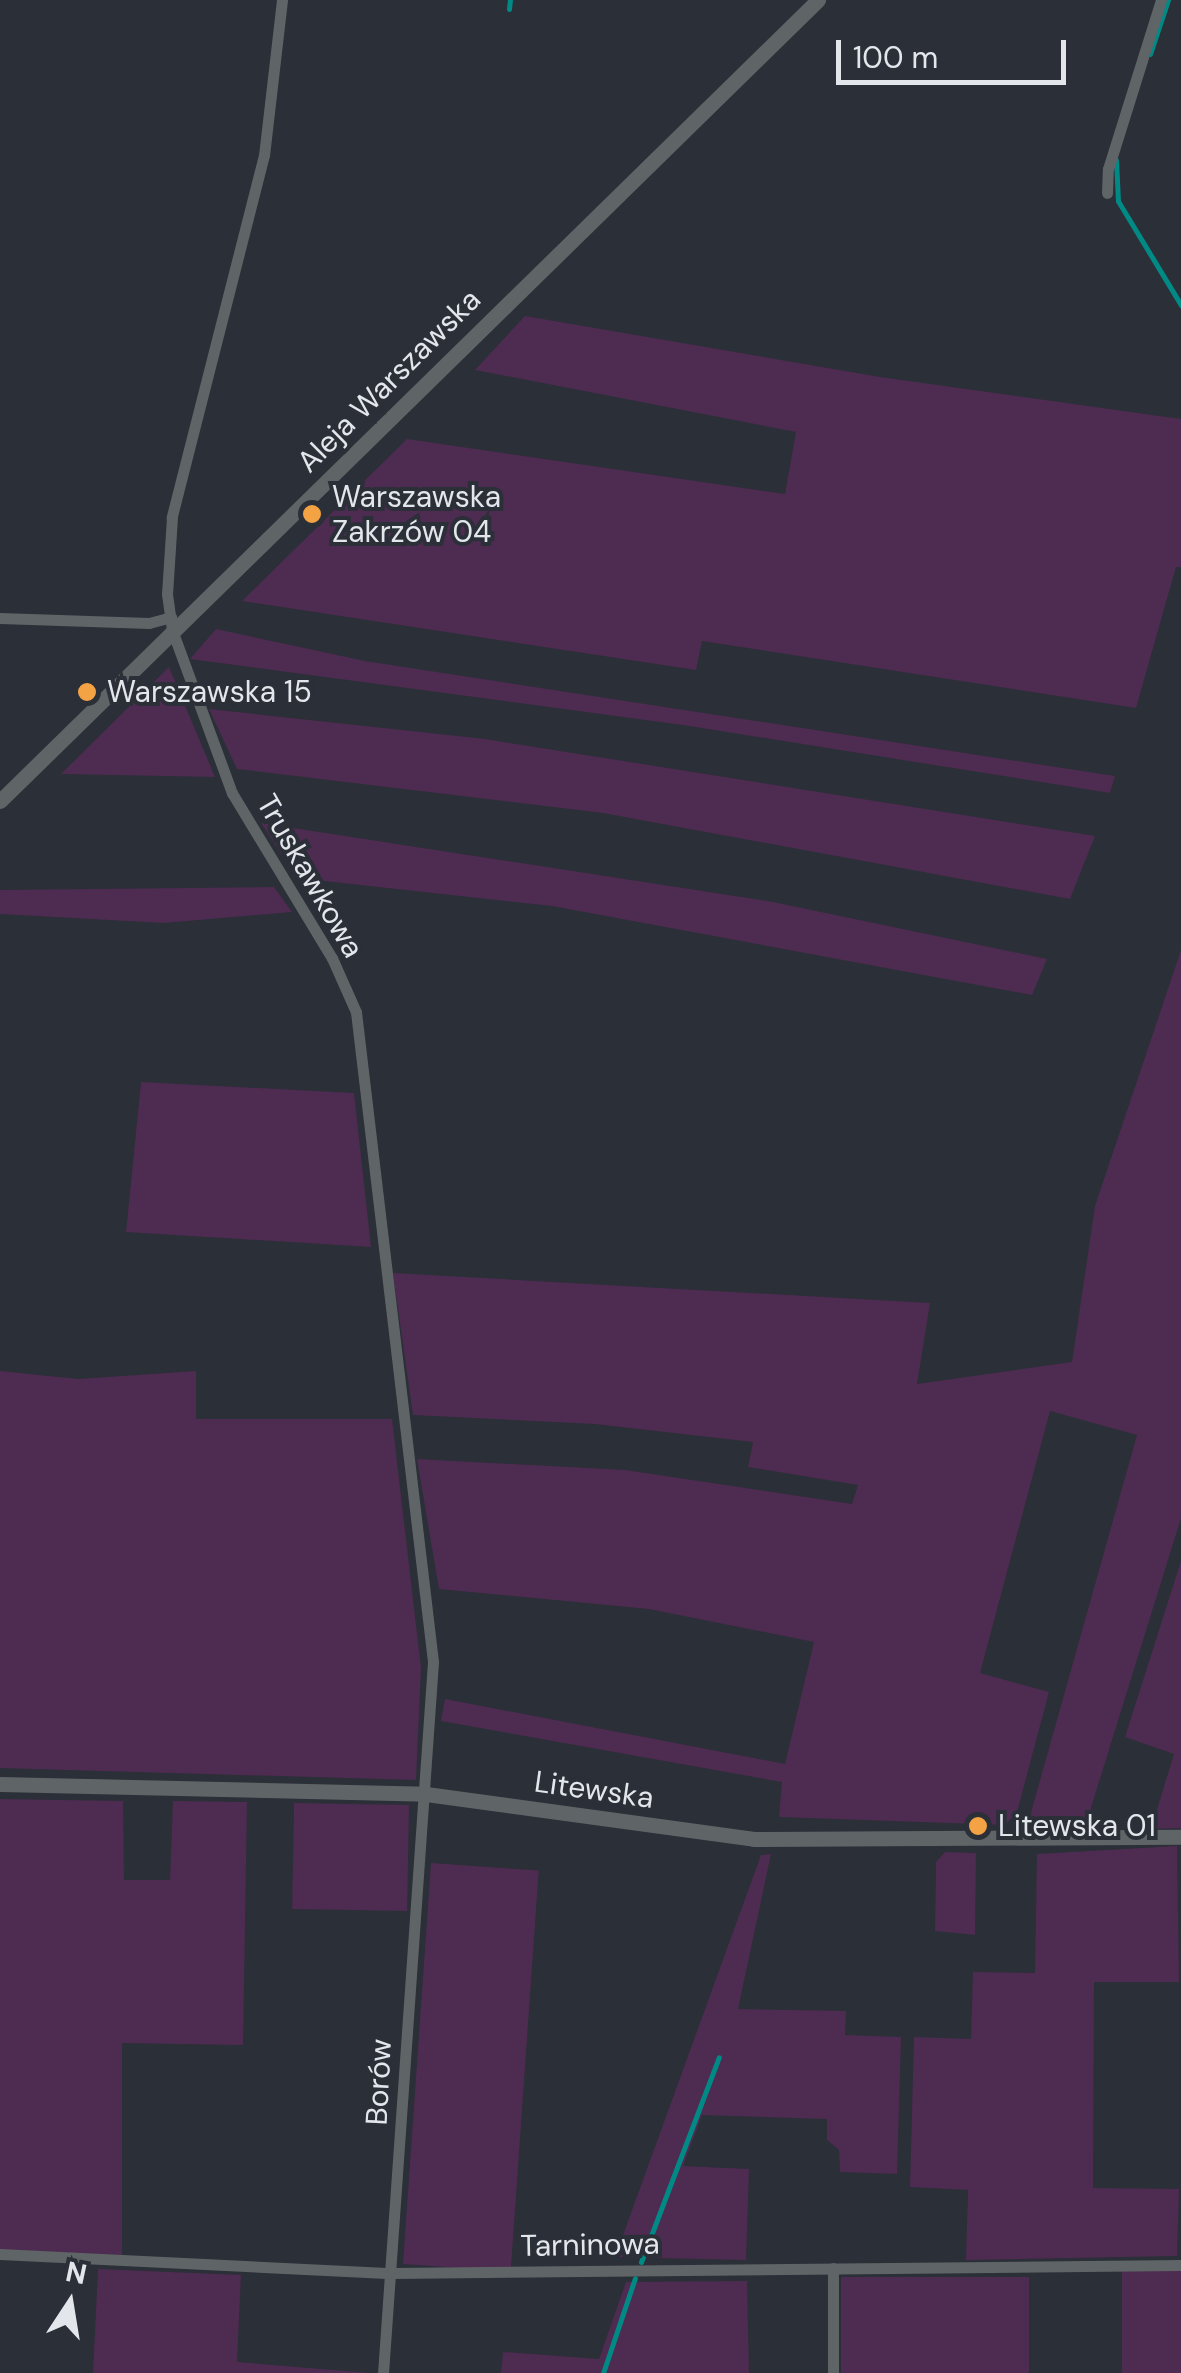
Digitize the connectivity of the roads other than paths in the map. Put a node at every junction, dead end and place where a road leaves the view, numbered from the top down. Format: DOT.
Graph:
graph roads {
  1 [pos="282,0"];
  2 [pos="818,0"];
  3 [pos="1161,0"];
  4 [pos="1107,193"];
  5 [pos="0,618"];
  6 [pos="172,624"];
  7 [pos="0,801"];
  8 [pos="0,1784"];
  9 [pos="426,1794"];
  10 [pos="1181,1837"];
  11 [pos="0,2254"];
  12 [pos="1181,2266"];
  13 [pos="833,2268"];
  14 [pos="392,2272"];
  15 [pos="383,2373"];
  16 [pos="833,2373"];
  1 -- 6 [label="street, Truskawkowa"];
  2 -- 6 [label="street, Aleja Warszawska"];
  3 -- 4 [label="street"];
  5 -- 6 [label="street"];
  6 -- 7 [label="street, Aleja Warszawska"];
  6 -- 9 [label="street, Truskawkowa"];
  8 -- 9 [label="street, Litewska"];
  9 -- 10 [label="street, Litewska"];
  9 -- 14 [label="street, Borów"];
  11 -- 14 [label="street, Tarninowa"];
  12 -- 13 [label="street, Tarninowa"];
  13 -- 14 [label="street, Tarninowa"];
  13 -- 16 [label="street"];
  14 -- 15 [label="street, Borów"];
}
